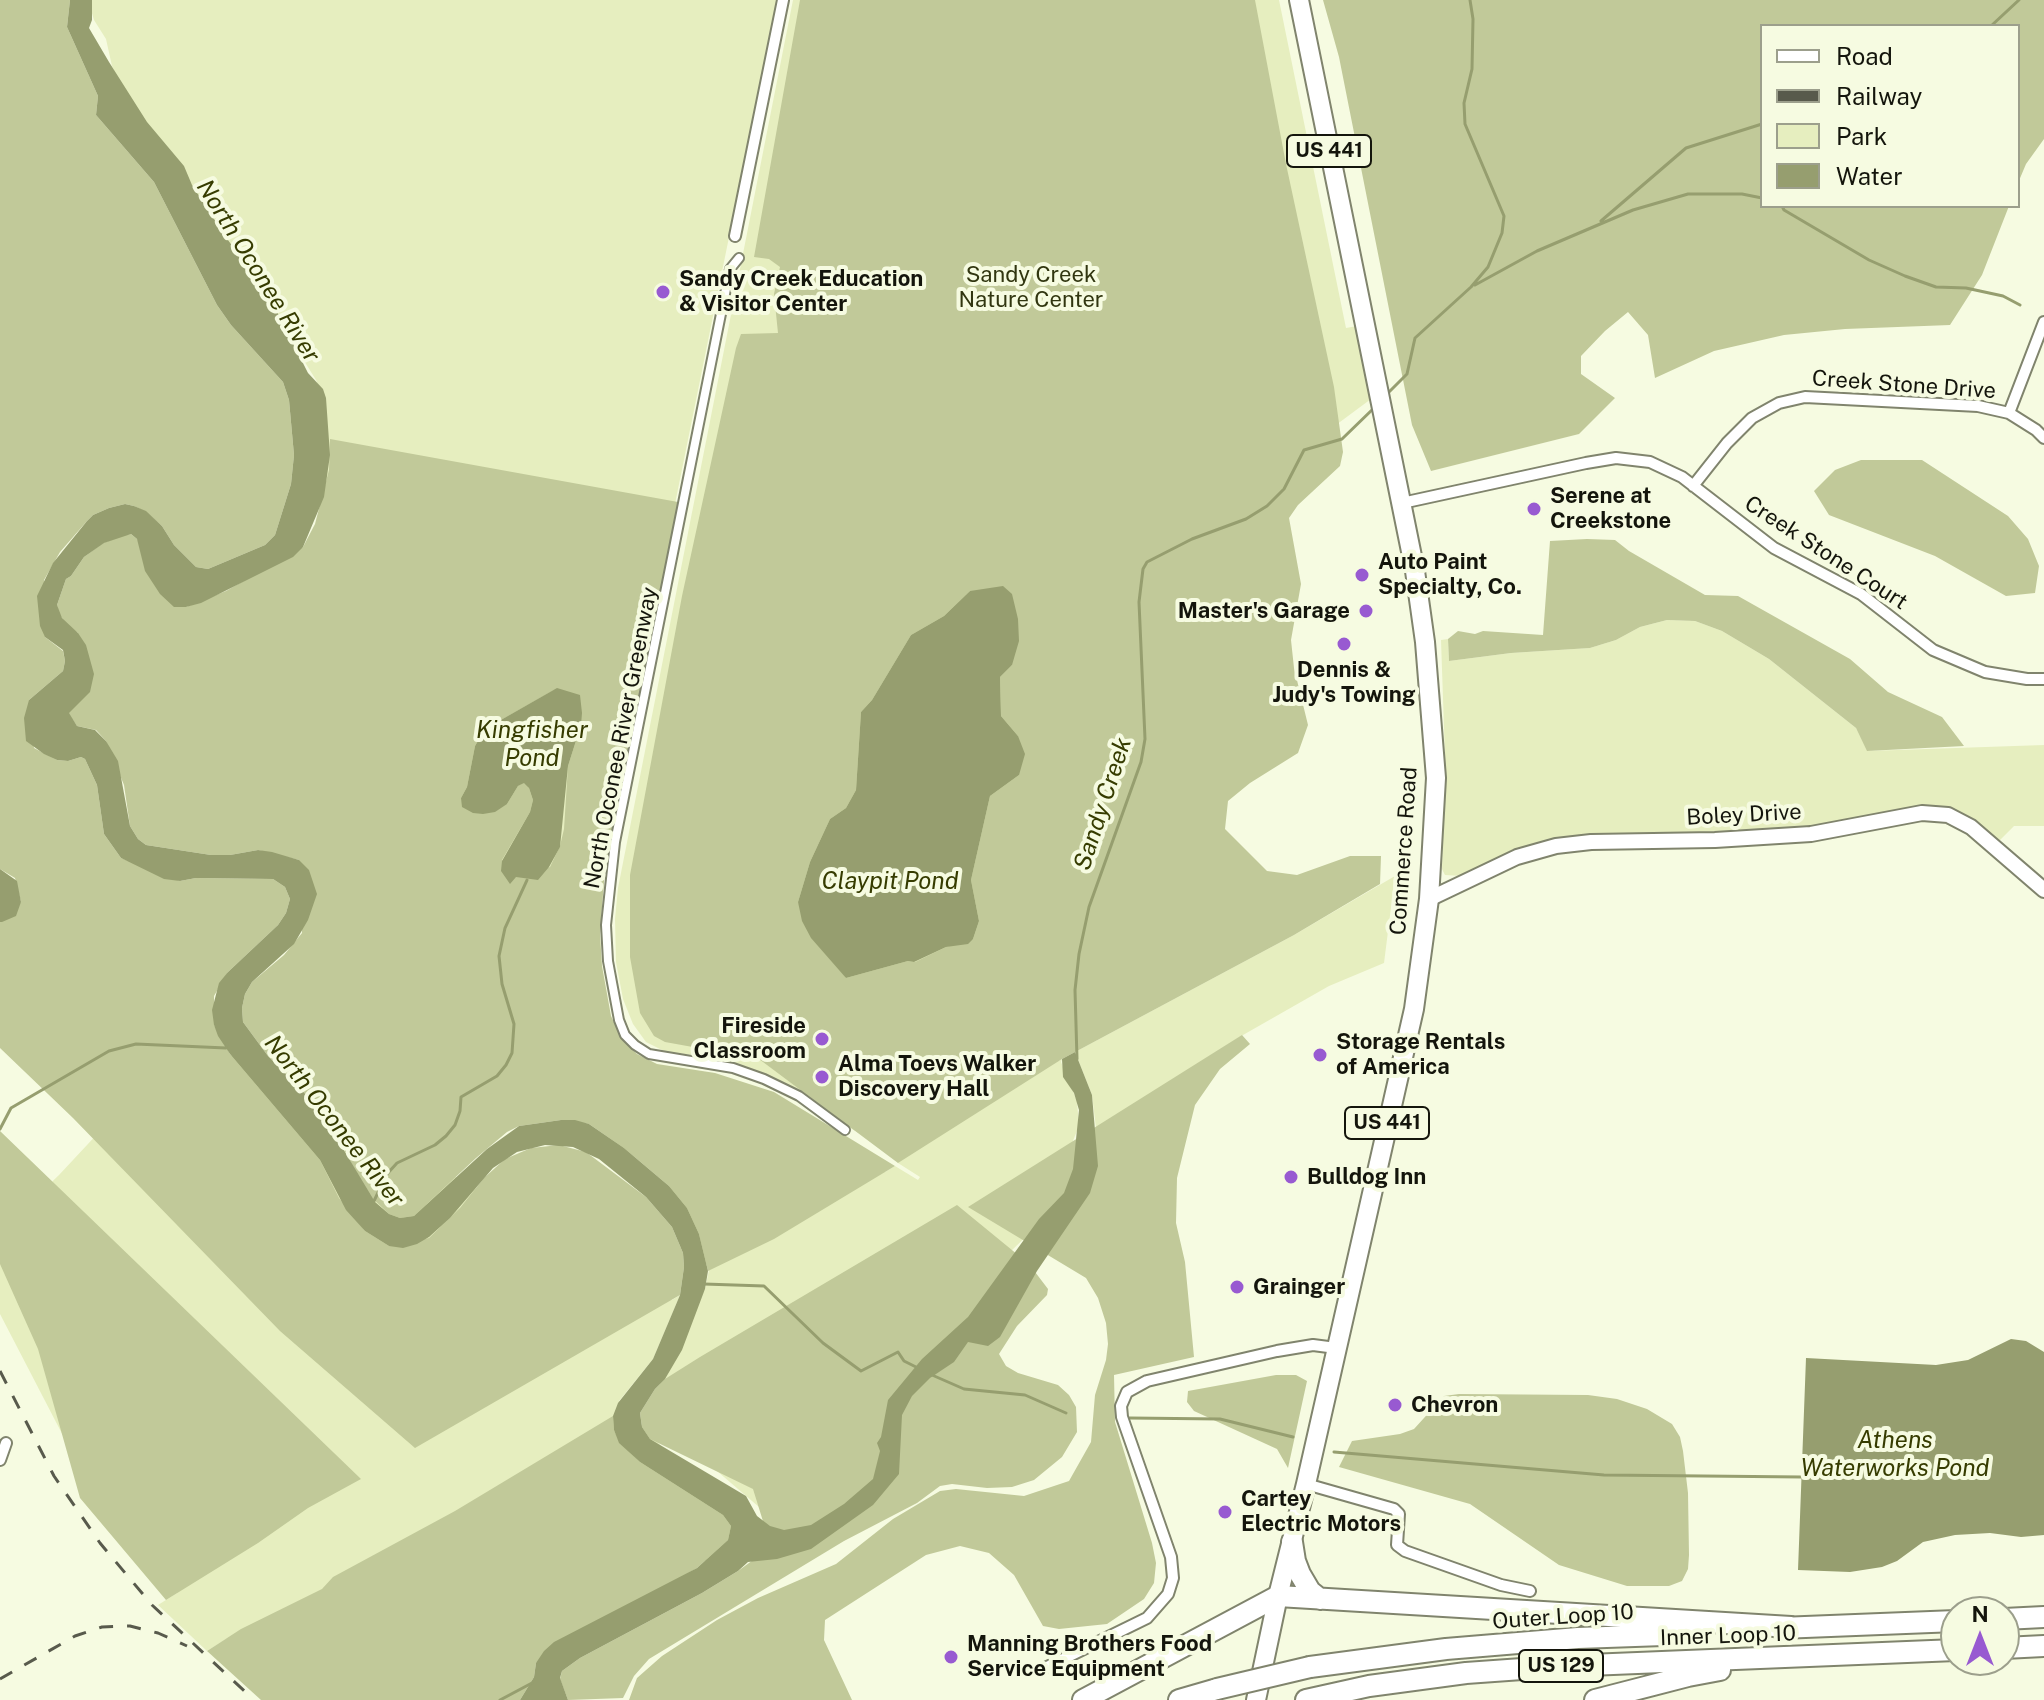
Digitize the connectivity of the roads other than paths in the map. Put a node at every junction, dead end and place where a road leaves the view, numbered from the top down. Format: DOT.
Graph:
graph roads {
  1 [pos="783,0"];
  2 [pos="1299,0"];
  3 [pos="735,236"];
  4 [pos="739,258"];
  5 [pos="2044,322"];
  6 [pos="2009,413"];
  7 [pos="2044,438"];
  8 [pos="1693,486"];
  9 [pos="1402,503"];
  10 [pos="2044,679"];
  11 [pos="2044,890"];
  12 [pos="1429,899"];
  13 [pos="845,1130"];
  14 [pos="1336,1348"];
  15 [pos="6,1443"];
  16 [pos="0,1460"];
  17 [pos="1306,1484"];
  18 [pos="1292,1542"];
  19 [pos="1530,1591"];
  20 [pos="1278,1596"];
  21 [pos="1320,1599"];
  22 [pos="2044,1617"];
  23 [pos="2020,1618"];
  24 [pos="1940,1622"];
  25 [pos="1791,1627"];
  26 [pos="2044,1646"];
  27 [pos="2020,1647"];
  28 [pos="1940,1651"];
  29 [pos="1818,1657"];
  30 [pos="1043,1669"];
  31 [pos="1083,1700"];
  32 [pos="1179,1700"];
  33 [pos="1256,1700"];
  34 [pos="1306,1700"];
  35 [pos="1595,1700"];
  1 -- 3 [label="street"];
  2 -- 9 [label="highway, Commerce Road / US 441"];
  4 -- 13 [label="street, North Oconee River Greenway"];
  5 -- 6 [label="street"];
  6 -- 7 [label="street, Creek Stone Drive"];
  6 -- 8 [label="street, Creek Stone Drive"];
  8 -- 9 [label="street, Creek Stone Court"];
  8 -- 10 [label="street, Creek Stone Court"];
  9 -- 12 [label="highway, Commerce Road / US 441"];
  11 -- 12 [label="street, Boley Drive"];
  12 -- 14 [label="highway, Commerce Road / US 441"];
  14 -- 17 [label="highway, Commerce Road / US 441"];
  14 -- 30 [label="street"];
  15 -- 16 [label="street"];
  17 -- 18 [label="highway, Commerce Road / US 441"];
  17 -- 19 [label="street"];
  18 -- 20 [label="highway, Commerce Road / US 441"];
  18 -- 21 [label="highway"];
  20 -- 21 [label="highway"];
  20 -- 31 [label="highway"];
  20 -- 33 [label="highway, Commerce Road / US 441"];
  21 -- 25 [label="highway"];
  22 -- 23 [label="highway"];
  24 -- 25 [label="highway, Outer Loop 10 / US 129"];
  25 -- 32 [label="highway, Outer Loop 10 / US 129, bridge"];
  26 -- 27 [label="highway"];
  28 -- 29 [label="highway, US 129"];
  29 -- 34 [label="highway, Inner Loop 10 / US 129"];
  29 -- 35 [label="highway"];
}
